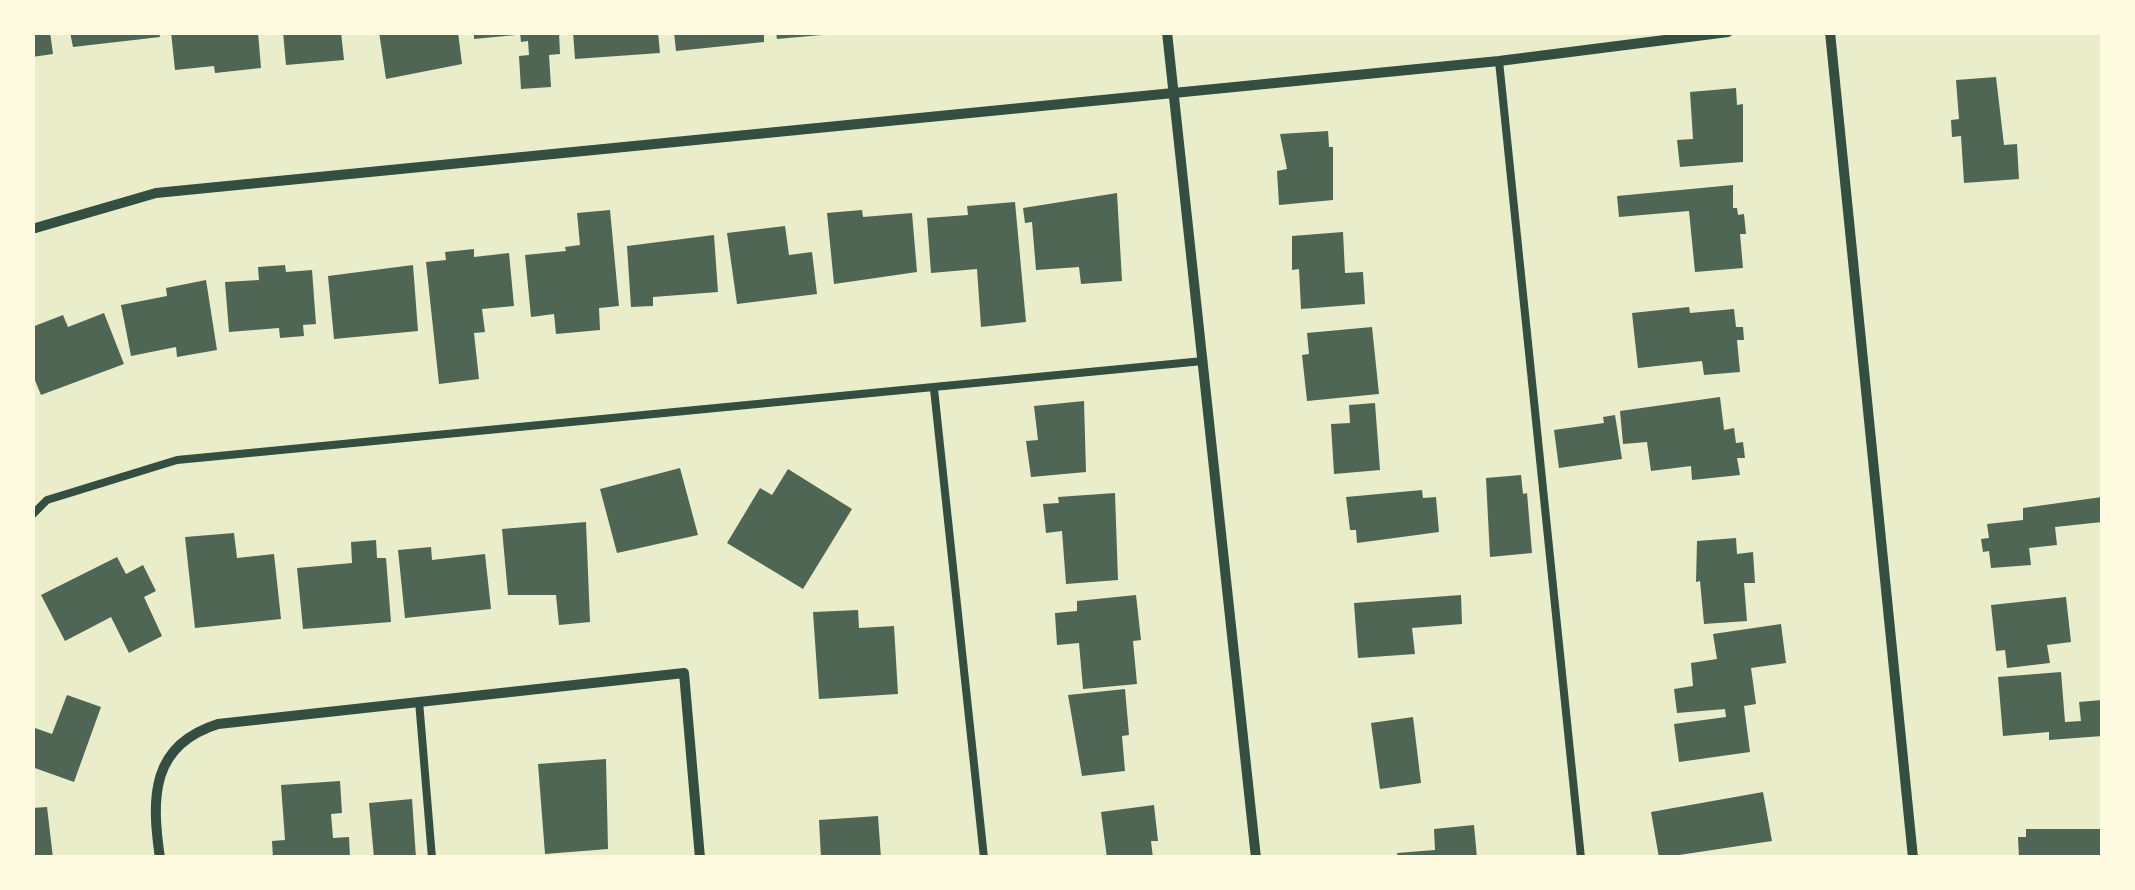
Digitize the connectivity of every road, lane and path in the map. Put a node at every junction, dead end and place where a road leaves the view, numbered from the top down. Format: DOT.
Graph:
graph roads {
  1 [pos="1168,32"];
  2 [pos="1728,32"];
  3 [pos="1830,32"];
  4 [pos="1498,60"];
  5 [pos="1174,90"];
  6 [pos="32,229"];
  7 [pos="1203,360"];
  8 [pos="934,389"];
  9 [pos="32,515"];
  10 [pos="419,701"];
  11 [pos="160,858"];
  12 [pos="432,858"];
  13 [pos="700,858"];
  14 [pos="984,858"];
  15 [pos="1256,858"];
  16 [pos="1581,858"];
  17 [pos="1913,858"];
  1 -- 5 [label="street"];
  2 -- 4 [label="street"];
  3 -- 17 [label="street"];
  4 -- 5 [label="street"];
  4 -- 16 [label="lane"];
  5 -- 6 [label="street"];
  5 -- 7 [label="street"];
  7 -- 8 [label="lane"];
  7 -- 15 [label="street"];
  8 -- 9 [label="lane"];
  8 -- 14 [label="lane"];
  10 -- 11 [label="street"];
  10 -- 12 [label="lane"];
  10 -- 13 [label="street"];
}
